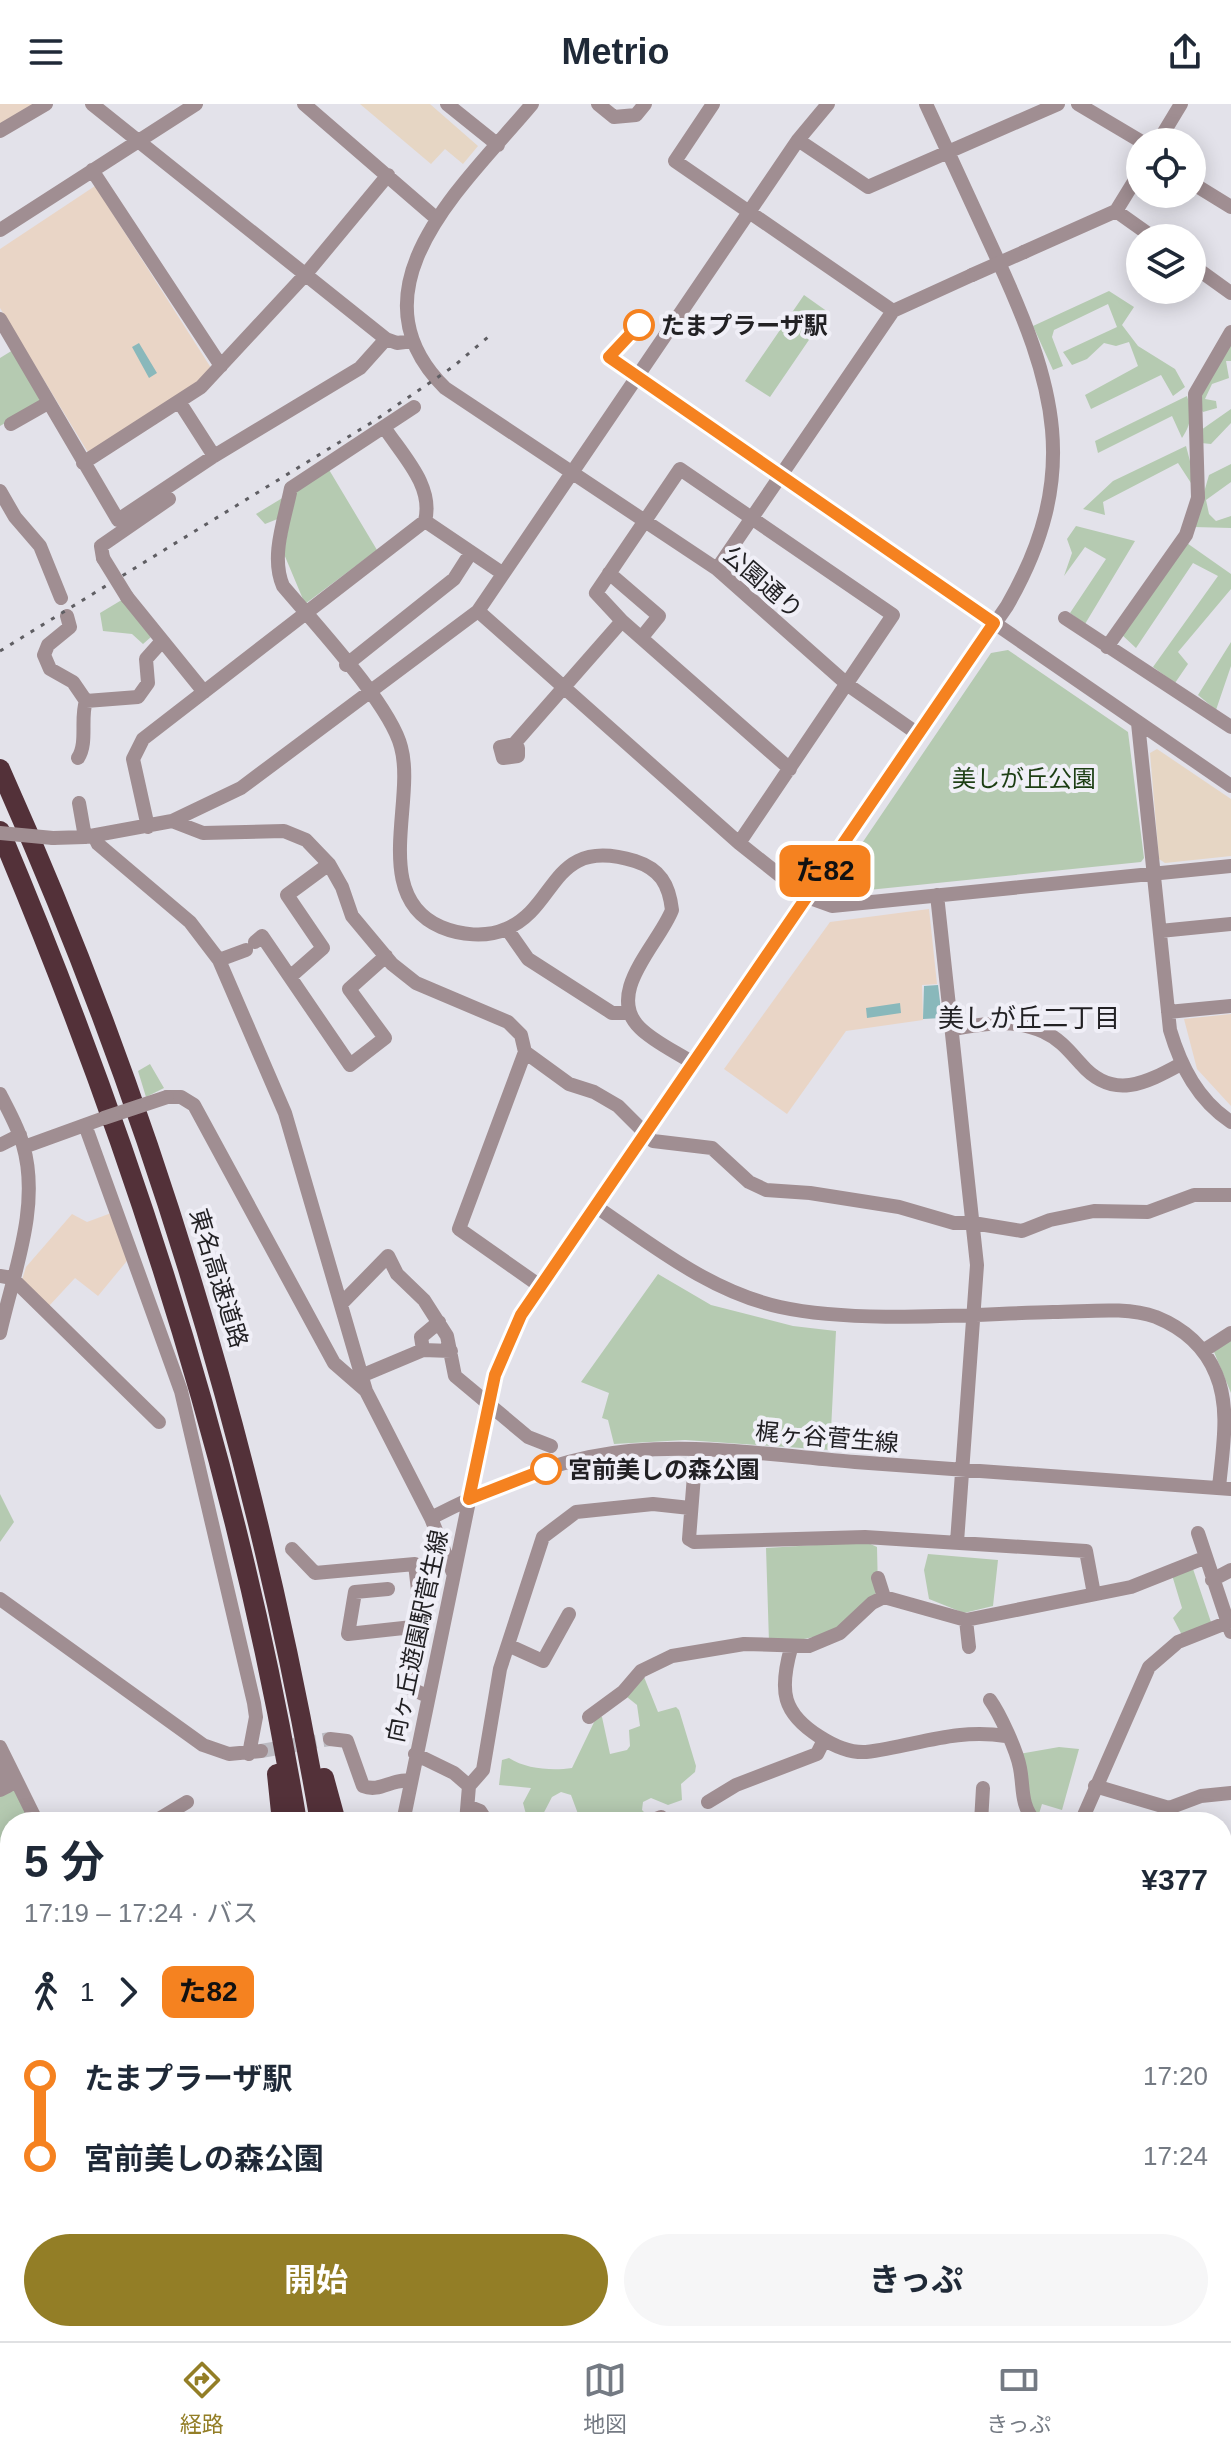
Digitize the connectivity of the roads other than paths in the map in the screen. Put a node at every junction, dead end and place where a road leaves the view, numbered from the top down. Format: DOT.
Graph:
graph roads {
  1 [pos="46,104"];
  2 [pos="92,104"];
  3 [pos="196,104"];
  4 [pos="304,104"];
  5 [pos="447,104"];
  6 [pos="532,104"];
  7 [pos="598,104"];
  8 [pos="645,104"];
  9 [pos="713,104"];
  10 [pos="828,104"];
  11 [pos="926,104"];
  12 [pos="1058,104"];
  13 [pos="1078,104"];
  14 [pos="1181,104"];
  15 [pos="1166,128"];
  16 [pos="0,131"];
  17 [pos="1126,132"];
  18 [pos="138,140"];
  19 [pos="798,140"];
  20 [pos="498,145"];
  21 [pos="948,152"];
  22 [pos="92,170"];
  23 [pos="388,175"];
  24 [pos="1206,192"];
  25 [pos="1126,195"];
  26 [pos="1231,207"];
  27 [pos="1116,211"];
  28 [pos="750,212"];
  29 [pos="437,219"];
  30 [pos="1134,224"];
  31 [pos="0,230"];
  32 [pos="305,275"];
  33 [pos="1206,275"];
  34 [pos="1231,293"];
  35 [pos="893,311"];
  36 [pos="1,324"];
  37 [pos="1231,332"];
  38 [pos="386,339"];
  39 [pos="413,341"];
  40 [pos="221,366"];
  41 [pos="637,377"];
  42 [pos="48,403"];
  43 [pos="180,403"];
  44 [pos="414,407"];
  45 [pos="11,424"];
  46 [pos="384,427"];
  47 [pos="214,456"];
  48 [pos="83,463"];
  49 [pos="573,470"];
  50 [pos="781,476"];
  51 [pos="177,483"];
  52 [pos="0,491"];
  53 [pos="751,518"];
  54 [pos="425,521"];
  55 [pos="645,521"];
  56 [pos="470,554"];
  57 [pos="717,569"];
  58 [pos="502,573"];
  59 [pos="609,573"];
  60 [pos="61,598"];
  61 [pos="478,611"];
  62 [pos="306,614"];
  63 [pos="67,616"];
  64 [pos="1065,618"];
  65 [pos="622,621"];
  66 [pos="994,623"];
  67 [pos="642,637"];
  68 [pos="162,641"];
  69 [pos="1107,647"];
  70 [pos="346,665"];
  71 [pos="848,685"];
  72 [pos="564,688"];
  73 [pos="204,692"];
  74 [pos="370,693"];
  75 [pos="86,701"];
  76 [pos="1138,723"];
  77 [pos="1231,727"];
  78 [pos="918,734"];
  79 [pos="514,744"];
  80 [pos="78,758"];
  81 [pos="0,769"];
  82 [pos="790,769"];
  83 [pos="1231,786"];
  84 [pos="79,803"];
  85 [pos="172,821"];
  86 [pos="148,827"];
  87 [pos="0,832"];
  88 [pos="89,837"];
  89 [pos="739,843"];
  90 [pos="329,864"];
  91 [pos="1231,866"];
  92 [pos="1154,875"];
  93 [pos="937,895"];
  94 [pos="807,897"];
  95 [pos="1231,924"];
  96 [pos="507,929"];
  97 [pos="1160,931"];
  98 [pos="386,956"];
  99 [pos="219,960"];
  100 [pos="290,977"];
  101 [pos="1231,1006"];
  102 [pos="1168,1012"];
  103 [pos="628,1013"];
  104 [pos="953,1029"];
  105 [pos="525,1052"];
  106 [pos="693,1063"];
  107 [pos="1181,1064"];
  108 [pos="0,1094"];
  109 [pos="1231,1122"];
  110 [pos="87,1124"];
  111 [pos="644,1133"];
  112 [pos="22,1141"];
  113 [pos="0,1145"];
  114 [pos="1231,1195"];
  115 [pos="595,1206"];
  116 [pos="973,1223"];
  117 [pos="6,1277"];
  118 [pos="540,1286"];
  119 [pos="342,1303"];
  120 [pos="973,1313"];
  121 [pos="439,1322"];
  122 [pos="0,1333"];
  123 [pos="1231,1333"];
  124 [pos="423,1350"];
  125 [pos="451,1351"];
  126 [pos="1203,1351"];
  127 [pos="361,1376"];
  128 [pos="366,1391"];
  129 [pos="488,1405"];
  130 [pos="1227,1421"];
  131 [pos="159,1422"];
  132 [pos="551,1446"];
  133 [pos="696,1450"];
  134 [pos="960,1470"];
  135 [pos="1225,1489"];
  136 [pos="469,1499"];
  137 [pos="690,1508"];
  138 [pos="431,1518"];
  139 [pos="1198,1533"];
  140 [pos="957,1542"];
  141 [pos="292,1549"];
  142 [pos="1204,1558"];
  143 [pos="363,1569"];
  144 [pos="1231,1570"];
  145 [pos="453,1573"];
  146 [pos="878,1578"];
  147 [pos="1212,1580"];
  148 [pos="388,1589"];
  149 [pos="355,1592"];
  150 [pos="1094,1594"];
  151 [pos="884,1597"];
  152 [pos="0,1599"];
  153 [pos="569,1614"];
  154 [pos="966,1620"];
  155 [pos="1230,1625"];
  156 [pos="422,1626"];
  157 [pos="510,1646"];
  158 [pos="969,1647"];
  159 [pos="791,1648"];
  160 [pos="292,1663"];
  161 [pos="272,1681"];
  162 [pos="427,1696"];
  163 [pos="990,1700"];
  164 [pos="589,1717"];
  165 [pos="1006,1736"];
  166 [pos="330,1739"];
  167 [pos="824,1740"];
  168 [pos="0,1747"];
  169 [pos="415,1754"];
  170 [pos="0,1769"];
  171 [pos="410,1781"];
  172 [pos="469,1786"];
  173 [pos="1095,1786"];
  174 [pos="983,1788"];
  175 [pos="0,1790"];
  176 [pos="1231,1793"];
  177 [pos="707,1801"];
  178 [pos="187,1802"];
  179 [pos="32,1812"];
  180 [pos="170,1812"];
  181 [pos="281,1812"];
  182 [pos="295,1812"];
  183 [pos="318,1812"];
  184 [pos="333,1812"];
  185 [pos="405,1812"];
  186 [pos="468,1812"];
  187 [pos="983,1812"];
  188 [pos="1030,1812"];
  189 [pos="1085,1812"];
  1 -- 16 [label="street"];
  2 -- 18 [label="street"];
  3 -- 18 [label="street"];
  4 -- 23 [label="street"];
  5 -- 20 [label="street"];
  6 -- 20 [label="street"];
  7 -- 8 [label="street"];
  9 -- 28 [label="street"];
  10 -- 19 [label="street"];
  11 -- 21 [label="street, 向ヶ丘遊園駅菅生線"];
  12 -- 21 [label="street"];
  13 -- 17 [label="street"];
  14 -- 15 [label="street"];
  18 -- 22 [label="street"];
  18 -- 32 [label="street"];
  19 -- 21 [label="street"];
  19 -- 28 [label="street"];
  20 -- 29 [label="street"];
  21 -- 66 [label="street, 向ヶ丘遊園駅菅生線"];
  22 -- 31 [label="street"];
  22 -- 40 [label="street"];
  23 -- 29 [label="street"];
  23 -- 32 [label="street"];
  24 -- 26 [label="street"];
  25 -- 27 [label="street"];
  27 -- 30 [label="street"];
  27 -- 35 [label="street, bridge"];
  28 -- 35 [label="street"];
  28 -- 41 [label="street"];
  29 -- 39 [label="street"];
  32 -- 38 [label="street"];
  32 -- 40 [label="street"];
  33 -- 34 [label="street"];
  35 -- 50 [label="street"];
  36 -- 42 [label="street"];
  37 -- 69 [label="street"];
  38 -- 39 [label="street"];
  38 -- 47 [label="street"];
  39 -- 49 [label="street, 公園通り"];
  40 -- 43 [label="street"];
  41 -- 49 [label="street"];
  41 -- 50 [label="street"];
  42 -- 45 [label="street"];
  42 -- 48 [label="street"];
  43 -- 47 [label="street"];
  43 -- 48 [label="street"];
  44 -- 46 [label="street"];
  46 -- 54 [label="street"];
  46 -- 62 [label="street"];
  47 -- 51 [label="street"];
  48 -- 51 [label="street"];
  49 -- 55 [label="street, 公園通り"];
  49 -- 58 [label="street"];
  50 -- 53 [label="street"];
  50 -- 66 [label="street"];
  51 -- 68 [label="street, bridge"];
  52 -- 60 [label="street"];
  53 -- 55 [label="street"];
  53 -- 57 [label="street"];
  53 -- 71 [label="street"];
  54 -- 56 [label="street"];
  54 -- 62 [label="street"];
  55 -- 57 [label="street, 公園通り"];
  55 -- 59 [label="street"];
  56 -- 58 [label="street"];
  56 -- 70 [label="street"];
  57 -- 71 [label="street, 公園通り"];
  58 -- 61 [label="street"];
  59 -- 65 [label="street"];
  59 -- 67 [label="street"];
  61 -- 72 [label="street"];
  61 -- 74 [label="street"];
  62 -- 70 [label="street"];
  62 -- 73 [label="street"];
  63 -- 75 [label="street"];
  64 -- 69 [label="street"];
  65 -- 67 [label="street"];
  65 -- 72 [label="street"];
  66 -- 76 [label="street"];
  66 -- 78 [label="street, 向ヶ丘遊園駅菅生線"];
  67 -- 82 [label="street"];
  68 -- 73 [label="street"];
  68 -- 75 [label="street"];
  69 -- 77 [label="street"];
  70 -- 74 [label="street"];
  71 -- 78 [label="street, 公園通り"];
  71 -- 82 [label="street"];
  72 -- 79 [label="street"];
  72 -- 89 [label="street"];
  73 -- 86 [label="street"];
  74 -- 85 [label="street"];
  74 -- 96 [label="street"];
  75 -- 80 [label="street"];
  76 -- 83 [label="street"];
  76 -- 92 [label="street"];
  78 -- 94 [label="street, 向ヶ丘遊園駅菅生線"];
  81 -- 160 [label="highway, 東名高速道路"];
  82 -- 89 [label="street"];
  84 -- 88 [label="street"];
  85 -- 86 [label="street"];
  85 -- 90 [label="street"];
  86 -- 88 [label="street"];
  87 -- 88 [label="street, bridge"];
  87 -- 161 [label="highway, 東名高速道路"];
  88 -- 99 [label="street"];
  89 -- 94 [label="street"];
  90 -- 98 [label="street"];
  90 -- 100 [label="street"];
  91 -- 92 [label="street"];
  92 -- 93 [label="street"];
  92 -- 97 [label="street"];
  93 -- 94 [label="street"];
  93 -- 104 [label="street"];
  94 -- 106 [label="street, 向ヶ丘遊園駅菅生線"];
  95 -- 97 [label="street"];
  96 -- 103 [label="street"];
  96 -- 103 [label="street"];
  97 -- 102 [label="street"];
  98 -- 100 [label="street"];
  98 -- 105 [label="street"];
  99 -- 100 [label="street"];
  99 -- 119 [label="street"];
  101 -- 102 [label="street"];
  102 -- 107 [label="street"];
  103 -- 106 [label="street"];
  104 -- 107 [label="street"];
  104 -- 116 [label="street"];
  105 -- 111 [label="street"];
  105 -- 118 [label="street"];
  106 -- 111 [label="street, 向ヶ丘遊園駅菅生線"];
  107 -- 109 [label="street"];
  108 -- 112 [label="street"];
  110 -- 112 [label="street"];
  110 -- 128 [label="street, bridge"];
  110 -- 152 [label="street"];
  111 -- 115 [label="street, 向ヶ丘遊園駅菅生線"];
  111 -- 116 [label="street"];
  112 -- 113 [label="street"];
  112 -- 117 [label="street"];
  114 -- 116 [label="street"];
  115 -- 118 [label="street, 向ヶ丘遊園駅菅生線"];
  115 -- 120 [label="street"];
  116 -- 120 [label="street"];
  117 -- 122 [label="street"];
  117 -- 131 [label="street"];
  118 -- 129 [label="street, 向ヶ丘遊園駅菅生線"];
  119 -- 121 [label="street"];
  119 -- 127 [label="street"];
  120 -- 126 [label="street"];
  120 -- 134 [label="street"];
  121 -- 124 [label="street"];
  121 -- 125 [label="street"];
  123 -- 126 [label="street"];
  124 -- 125 [label="street"];
  124 -- 127 [label="street"];
  125 -- 129 [label="street"];
  126 -- 130 [label="street"];
  127 -- 128 [label="street"];
  128 -- 138 [label="street"];
  129 -- 132 [label="street"];
  129 -- 136 [label="street, 向ヶ丘遊園駅菅生線"];
  130 -- 135 [label="street"];
  133 -- 134 [label="street, 梶ヶ谷菅生線"];
  133 -- 136 [label="street, 梶ヶ谷菅生線"];
  133 -- 137 [label="street"];
  134 -- 135 [label="street, 梶ヶ谷菅生線"];
  134 -- 140 [label="street"];
  136 -- 138 [label="street, 梶ヶ谷菅生線"];
  136 -- 145 [label="street, 向ヶ丘遊園駅菅生線"];
  137 -- 140 [label="street"];
  137 -- 157 [label="street"];
  138 -- 145 [label="street"];
  139 -- 142 [label="street"];
  140 -- 150 [label="street"];
  141 -- 143 [label="street"];
  142 -- 147 [label="street"];
  142 -- 150 [label="street"];
  143 -- 149 [label="street"];
  143 -- 156 [label="street"];
  144 -- 147 [label="street"];
  145 -- 162 [label="street, 向ヶ丘遊園駅菅生線"];
  146 -- 151 [label="street"];
  147 -- 155 [label="street"];
  148 -- 149 [label="street"];
  149 -- 156 [label="street"];
  150 -- 154 [label="street"];
  151 -- 154 [label="street"];
  151 -- 159 [label="street"];
  153 -- 157 [label="street"];
  154 -- 158 [label="street"];
  155 -- 173 [label="street"];
  156 -- 162 [label="street"];
  157 -- 172 [label="street"];
  159 -- 164 [label="street"];
  159 -- 167 [label="street"];
  160 -- 183 [label="highway, 東名高速道路"];
  160 -- 184 [label="highway"];
  161 -- 181 [label="highway"];
  161 -- 182 [label="highway, 東名高速道路"];
  162 -- 169 [label="street, 向ヶ丘遊園駅菅生線"];
  163 -- 165 [label="street"];
  165 -- 167 [label="street"];
  165 -- 188 [label="street"];
  166 -- 171 [label="street"];
  167 -- 177 [label="street"];
  168 -- 179 [label="street"];
  169 -- 171 [label="street, 向ヶ丘遊園駅菅生線"];
  169 -- 172 [label="street"];
  170 -- 175 [label="street"];
  171 -- 185 [label="street, 向ヶ丘遊園駅菅生線"];
  172 -- 186 [label="street"];
  173 -- 176 [label="street"];
  173 -- 189 [label="street"];
  174 -- 187 [label="street"];
  178 -- 180 [label="street"];
}
